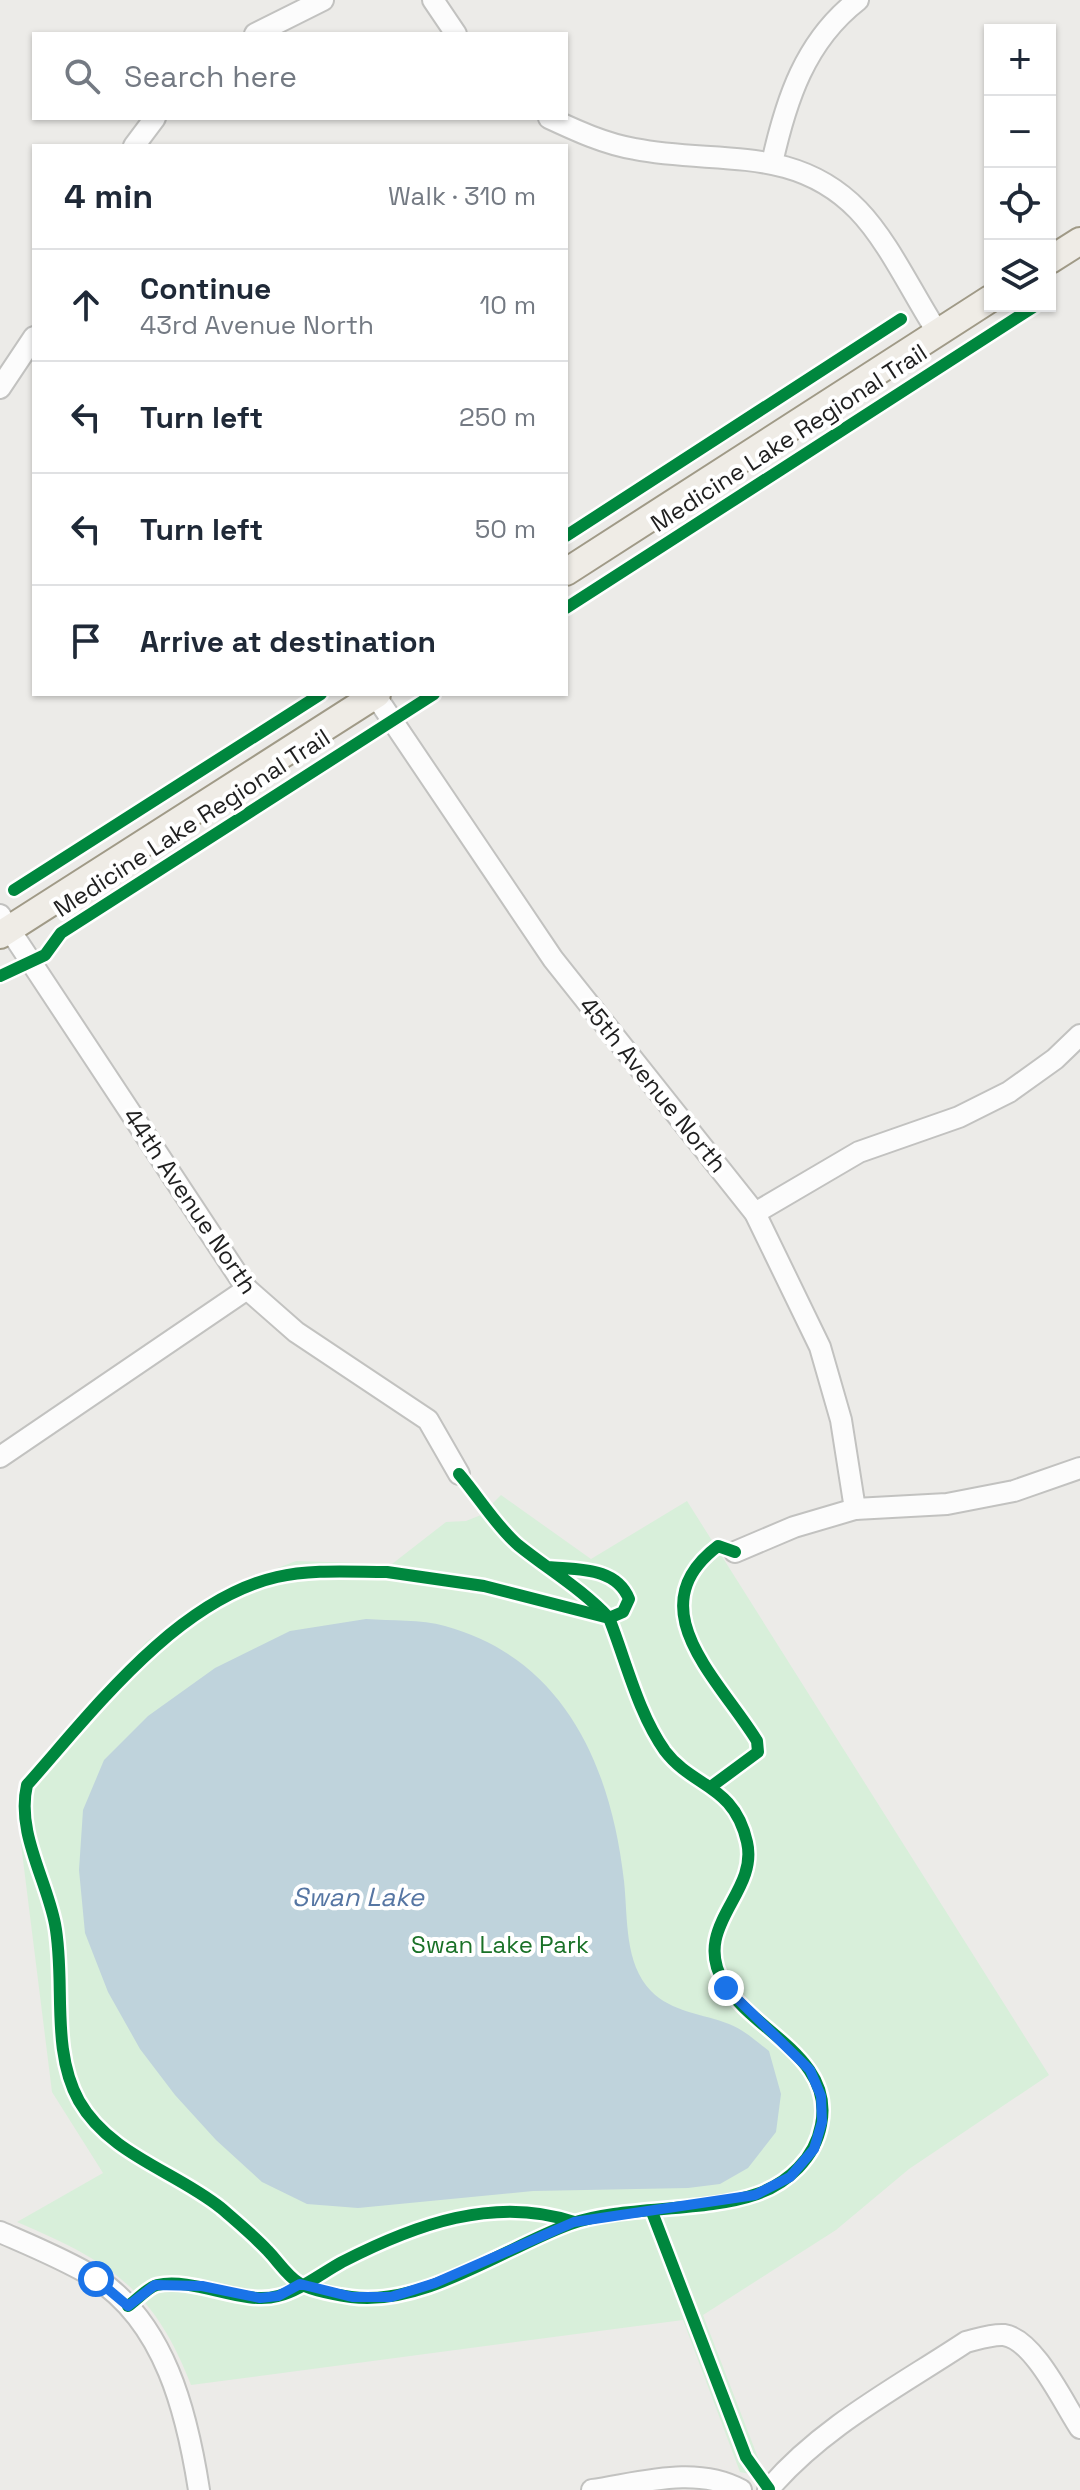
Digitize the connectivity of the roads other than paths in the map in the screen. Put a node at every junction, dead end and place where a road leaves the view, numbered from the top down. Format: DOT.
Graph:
graph roads {
  1 [pos="323,0"];
  2 [pos="433,0"];
  3 [pos="858,0"];
  4 [pos="259,32"];
  5 [pos="455,32"];
  6 [pos="154,120"];
  7 [pos="553,120"];
  8 [pos="136,144"];
  9 [pos="772,163"];
  10 [pos="1080,241"];
  11 [pos="1056,256"];
  12 [pos="984,303"];
  13 [pos="938,333"];
  14 [pos="32,340"];
  15 [pos="0,388"];
  16 [pos="568,571"];
  17 [pos="374,696"];
  18 [pos="377,696"];
  19 [pos="3,927"];
  20 [pos="1080,1035"];
  21 [pos="755,1213"];
  22 [pos="247,1289"];
  23 [pos="0,1457"];
  24 [pos="1080,1468"];
  25 [pos="459,1474"];
  26 [pos="855,1509"];
  27 [pos="735,1552"];
  28 [pos="0,2232"];
  29 [pos="1080,2428"];
  30 [pos="199,2490"];
  31 [pos="592,2490"];
  32 [pos="741,2490"];
  33 [pos="768,2490"];
  1 -- 4 [label="street"];
  2 -- 5 [label="street"];
  3 -- 9 [label="street"];
  6 -- 8 [label="street"];
  7 -- 9 [label="street"];
  9 -- 13 [label="street"];
  10 -- 11 [label="main road"];
  12 -- 13 [label="main road"];
  13 -- 16 [label="main road"];
  14 -- 15 [label="street"];
  17 -- 19 [label="main road"];
  18 -- 21 [label="street, 45th Avenue North"];
  19 -- 22 [label="street, 44th Avenue North"];
  20 -- 21 [label="street"];
  21 -- 26 [label="street, 45th Avenue North"];
  22 -- 23 [label="street"];
  22 -- 25 [label="street, 44th Avenue North"];
  24 -- 26 [label="street"];
  26 -- 27 [label="street"];
  28 -- 30 [label="street"];
  29 -- 33 [label="street"];
  31 -- 32 [label="street"];
}
